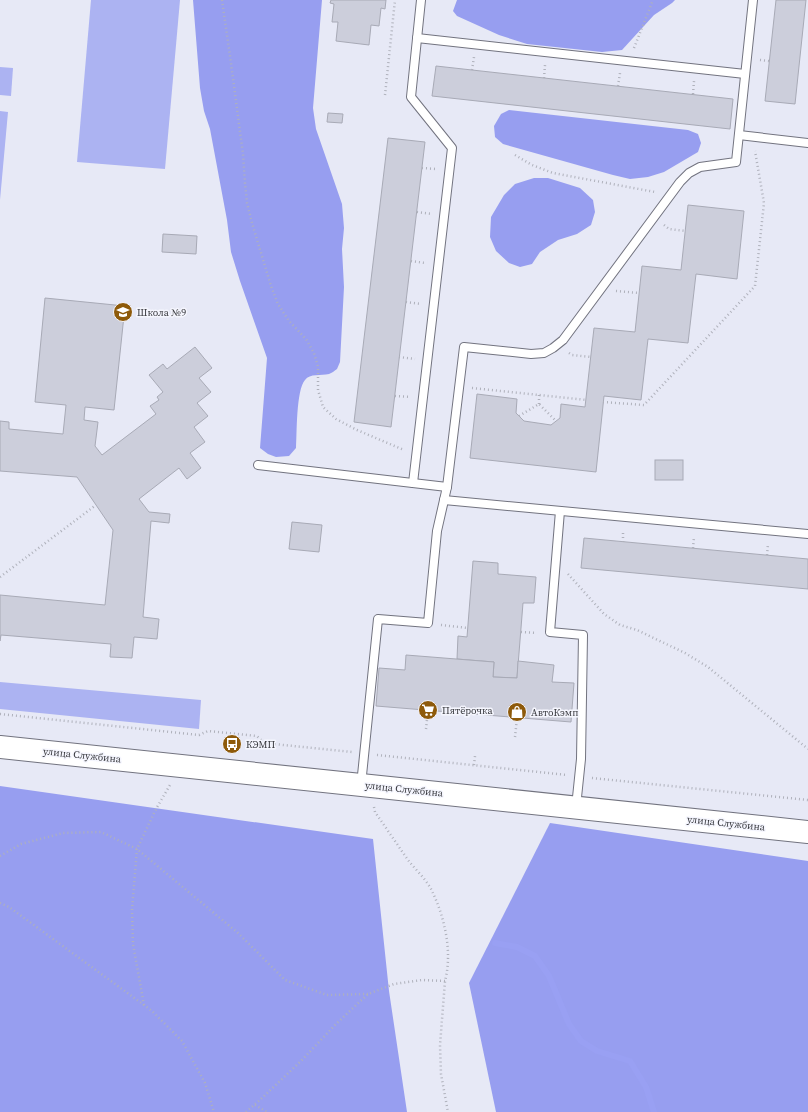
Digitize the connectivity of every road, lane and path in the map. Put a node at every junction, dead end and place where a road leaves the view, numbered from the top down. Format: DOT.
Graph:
graph roads {
  1 [pos="222,0"];
  2 [pos="395,0"];
  3 [pos="421,0"];
  4 [pos="653,0"];
  5 [pos="753,0"];
  6 [pos="417,38"];
  7 [pos="629,61"];
  8 [pos="745,74"];
  9 [pos="385,95"];
  10 [pos="739,135"];
  11 [pos="752,136"];
  12 [pos="808,143"];
  13 [pos="515,155"];
  14 [pos="670,195"];
  15 [pos="653,218"];
  16 [pos="686,231"];
  17 [pos="605,283"];
  18 [pos="640,293"];
  19 [pos="559,344"];
  20 [pos="591,357"];
  21 [pos="459,386"];
  22 [pos="539,395"];
  23 [pos="587,400"];
  24 [pos="603,402"];
  25 [pos="539,404"];
  26 [pos="519,416"];
  27 [pos="556,421"];
  28 [pos="416,454"];
  29 [pos="258,465"];
  30 [pos="413,483"];
  31 [pos="447,487"];
  32 [pos="444,500"];
  33 [pos="96,505"];
  34 [pos="560,511"];
  35 [pos="808,534"];
  36 [pos="556,560"];
  37 [pos="0,576"];
  38 [pos="450,626"];
  39 [pos="468,628"];
  40 [pos="521,632"];
  41 [pos="534,633"];
  42 [pos="428,710"];
  43 [pos="0,714"];
  44 [pos="517,718"];
  45 [pos="426,729"];
  46 [pos="515,737"];
  47 [pos="0,747"];
  48 [pos="808,750"];
  49 [pos="364,754"];
  50 [pos="475,756"];
  51 [pos="474,765"];
  52 [pos="182,766"];
  53 [pos="579,776"];
  54 [pos="366,785"];
  55 [pos="808,800"];
  56 [pos="576,808"];
  57 [pos="808,832"];
  58 [pos="137,849"];
  59 [pos="0,856"];
  60 [pos="0,903"];
  61 [pos="445,981"];
  62 [pos="368,994"];
  63 [pos="144,1005"];
  64 [pos="255,1105"];
  65 [pos="214,1112"];
  66 [pos="246,1112"];
  67 [pos="267,1112"];
  68 [pos="448,1112"];
  1 -- 28 [label="path"];
  2 -- 9 [label="path"];
  3 -- 6 [label="lane"];
  4 -- 7 [label="path"];
  5 -- 8 [label="lane"];
  6 -- 7 [label="lane"];
  6 -- 28 [label="lane"];
  7 -- 8 [label="lane"];
  8 -- 10 [label="lane"];
  10 -- 11 [label="lane"];
  10 -- 14 [label="lane"];
  11 -- 12 [label="lane"];
  11 -- 24 [label="path"];
  13 -- 14 [label="path"];
  14 -- 15 [label="lane"];
  15 -- 16 [label="path"];
  15 -- 17 [label="lane"];
  17 -- 18 [label="path"];
  17 -- 19 [label="lane"];
  19 -- 20 [label="path"];
  19 -- 21 [label="lane"];
  21 -- 22 [label="path"];
  21 -- 31 [label="lane"];
  22 -- 23 [label="path"];
  22 -- 25 [label="path"];
  25 -- 26 [label="path"];
  25 -- 27 [label="path"];
  28 -- 30 [label="lane"];
  29 -- 30 [label="lane"];
  30 -- 31 [label="lane"];
  31 -- 32 [label="lane"];
  32 -- 34 [label="lane"];
  32 -- 49 [label="lane"];
  33 -- 37 [label="path"];
  34 -- 35 [label="lane"];
  34 -- 36 [label="lane"];
  36 -- 48 [label="path"];
  36 -- 53 [label="lane"];
  38 -- 39 [label="path"];
  40 -- 41 [label="path"];
  42 -- 45 [label="path"];
  43 -- 49 [label="path"];
  44 -- 46 [label="path"];
  47 -- 52 [label="street, улица Службина"];
  49 -- 51 [label="path"];
  49 -- 54 [label="lane"];
  50 -- 51 [label="path"];
  51 -- 53 [label="path"];
  52 -- 54 [label="street, улица Службина"];
  52 -- 58 [label="path"];
  53 -- 55 [label="path"];
  53 -- 56 [label="lane"];
  54 -- 56 [label="street, улица Службина"];
  54 -- 61 [label="path"];
  56 -- 57 [label="street, улица Службина"];
  58 -- 59 [label="path"];
  58 -- 62 [label="path"];
  58 -- 63 [label="path"];
  60 -- 63 [label="path"];
  61 -- 62 [label="path"];
  61 -- 68 [label="path"];
  62 -- 64 [label="path"];
  63 -- 65 [label="path"];
  64 -- 66 [label="path"];
  64 -- 67 [label="path"];
}
